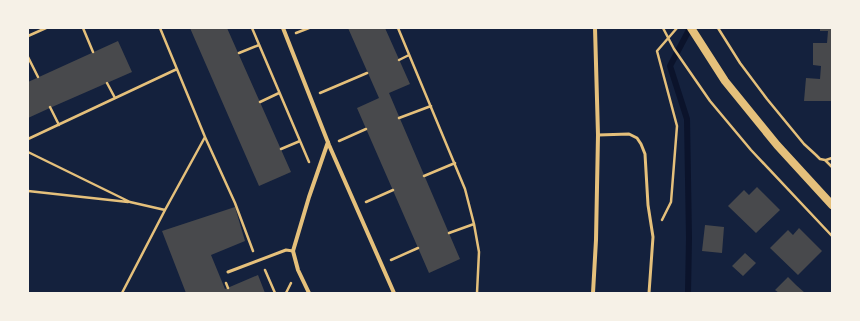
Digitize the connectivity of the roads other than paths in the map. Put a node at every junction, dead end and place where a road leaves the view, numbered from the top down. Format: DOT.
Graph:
graph roads {
  1 [pos="283,28"];
  2 [pos="595,28"];
  3 [pos="691,28"];
  4 [pos="598,135"];
  5 [pos="329,143"];
  6 [pos="831,201"];
  7 [pos="293,251"];
  8 [pos="228,272"];
  9 [pos="309,293"];
  10 [pos="394,293"];
  11 [pos="593,293"];
  12 [pos="650,293"];
  1 -- 5 [label="street"];
  2 -- 4 [label="street"];
  3 -- 6 [label="main road"];
  4 -- 11 [label="street"];
  4 -- 12 [label="lane"];
  5 -- 7 [label="street"];
  5 -- 10 [label="street"];
  7 -- 8 [label="lane"];
  7 -- 9 [label="street"];
}
